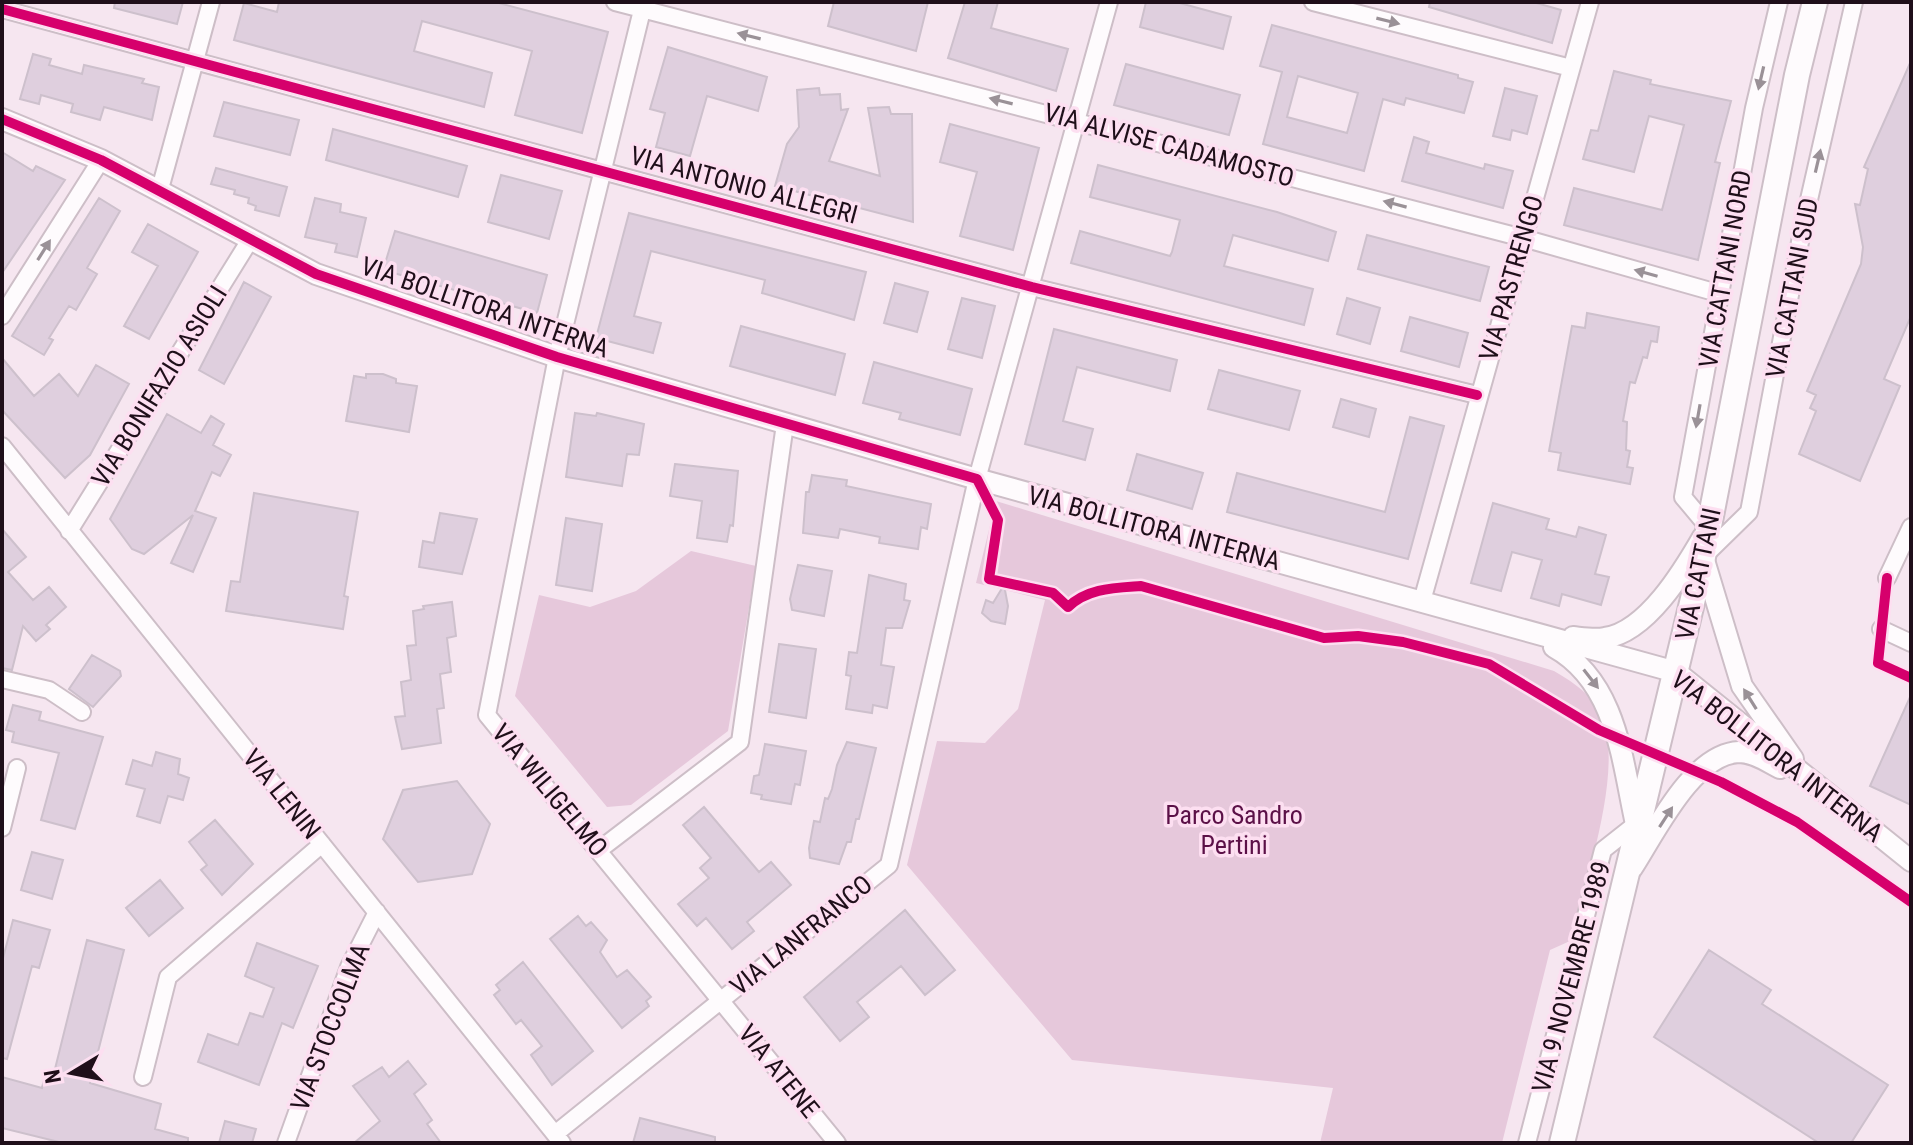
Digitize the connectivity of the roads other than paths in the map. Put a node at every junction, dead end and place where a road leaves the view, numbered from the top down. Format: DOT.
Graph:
graph roads {
  1 [pos="211,2"];
  2 [pos="615,2"];
  3 [pos="1109,2"];
  4 [pos="1313,2"];
  5 [pos="1590,2"];
  6 [pos="1779,2"];
  7 [pos="1815,2"];
  8 [pos="1854,2"];
  9 [pos="643,6"];
  10 [pos="2,9"];
  11 [pos="195,61"];
  12 [pos="1571,68"];
  13 [pos="2,119"];
  14 [pos="1076,120"];
  15 [pos="101,160"];
  16 [pos="603,168"];
  17 [pos="160,189"];
  18 [pos="1523,238"];
  19 [pos="250,240"];
  20 [pos="1032,287"];
  21 [pos="1721,294"];
  22 [pos="2,316"];
  23 [pos="557,357"];
  24 [pos="1477,395"];
  25 [pos="785,424"];
  26 [pos="2,446"];
  27 [pos="977,479"];
  28 [pos="1911,527"];
  29 [pos="1709,528"];
  30 [pos="69,531"];
  31 [pos="1703,557"];
  32 [pos="1887,578"];
  33 [pos="1422,601"];
  34 [pos="1881,629"];
  35 [pos="1529,634"];
  36 [pos="1911,643"];
  37 [pos="1676,672"];
  38 [pos="2,679"];
  39 [pos="82,712"];
  40 [pos="17,768"];
  41 [pos="1812,784"];
  42 [pos="1636,824"];
  43 [pos="2,828"];
  44 [pos="322,844"];
  45 [pos="599,850"];
  46 [pos="1911,861"];
  47 [pos="1623,882"];
  48 [pos="377,912"];
  49 [pos="721,1000"];
  50 [pos="143,1077"];
  51 [pos="559,1139"];
  52 [pos="286,1143"];
  53 [pos="837,1143"];
  54 [pos="1527,1143"];
  55 [pos="1562,1143"];
  1 -- 11 [label="street"];
  2 -- 9 [label="street, VIA ALVISE CADAMOSTO"];
  3 -- 14 [label="street, VIA LANFRANCO"];
  4 -- 12 [label="street, one-way"];
  5 -- 12 [label="street, VIA PASTRENGO"];
  6 -- 21 [label="street, VIA CATTANI NORD, one-way"];
  7 -- 29 [label="main road, VIA CATTANI"];
  31 -- 8 [label="street, VIA CATTANI SUD, one-way"];
  14 -- 9 [label="street, VIA ALVISE CADAMOSTO, one-way"];
  9 -- 16 [label="street"];
  10 -- 11 [label="street, VIA ANTONIO ALLEGRI"];
  11 -- 16 [label="street, VIA ANTONIO ALLEGRI"];
  11 -- 17 [label="street"];
  12 -- 18 [label="street, VIA PASTRENGO"];
  13 -- 15 [label="street, VIA BOLLITORA INTERNA"];
  18 -- 14 [label="street, VIA ALVISE CADAMOSTO, one-way"];
  14 -- 20 [label="street, VIA LANFRANCO"];
  15 -- 17 [label="street, VIA BOLLITORA INTERNA"];
  22 -- 15 [label="street, one-way"];
  16 -- 20 [label="street, VIA ANTONIO ALLEGRI"];
  16 -- 23 [label="street"];
  17 -- 19 [label="street, VIA BOLLITORA INTERNA"];
  21 -- 18 [label="street, VIA ALVISE CADAMOSTO, one-way"];
  18 -- 24 [label="street, VIA PASTRENGO"];
  19 -- 23 [label="street, VIA BOLLITORA INTERNA"];
  19 -- 30 [label="street, VIA BONIFAZIO ASIOLI"];
  20 -- 24 [label="street, VIA ANTONIO ALLEGRI"];
  20 -- 27 [label="street, VIA LANFRANCO"];
  21 -- 29 [label="street, VIA CATTANI NORD, one-way"];
  23 -- 25 [label="street, VIA BOLLITORA INTERNA"];
  23 -- 45 [label="street, VIA WILIGELMO"];
  24 -- 33 [label="street, VIA PASTRENGO"];
  25 -- 27 [label="street, VIA BOLLITORA INTERNA"];
  25 -- 45 [label="street"];
  26 -- 30 [label="street, VIA LENIN"];
  27 -- 33 [label="street, VIA BOLLITORA INTERNA"];
  27 -- 49 [label="street, VIA LANFRANCO"];
  28 -- 32 [label="street"];
  29 -- 31 [label="main road, VIA CATTANI"];
  29 -- 35 [label="street"];
  30 -- 44 [label="street, VIA LENIN"];
  31 -- 37 [label="main road, VIA CATTANI"];
  41 -- 31 [label="street, one-way"];
  33 -- 35 [label="street, VIA BOLLITORA INTERNA"];
  34 -- 36 [label="street"];
  35 -- 37 [label="street, VIA BOLLITORA INTERNA"];
  35 -- 42 [label="street, one-way"];
  37 -- 41 [label="street, VIA BOLLITORA INTERNA"];
  37 -- 42 [label="main road, VIA CATTANI"];
  38 -- 39 [label="street"];
  40 -- 43 [label="street"];
  41 -- 46 [label="street, VIA BOLLITORA INTERNA"];
  47 -- 41 [label="street, one-way"];
  42 -- 47 [label="main road, VIA CATTANI"];
  42 -- 54 [label="street, VIA 9 NOVEMBRE 1989"];
  44 -- 48 [label="street, VIA LENIN"];
  44 -- 50 [label="street"];
  45 -- 49 [label="street, VIA WILIGELMO"];
  47 -- 55 [label="main road, VIA CATTANI"];
  48 -- 51 [label="street, VIA LENIN"];
  48 -- 52 [label="street, VIA STOCCOLMA"];
  49 -- 51 [label="street, VIA LANFRANCO"];
  49 -- 53 [label="street, VIA ATENE"];
}
